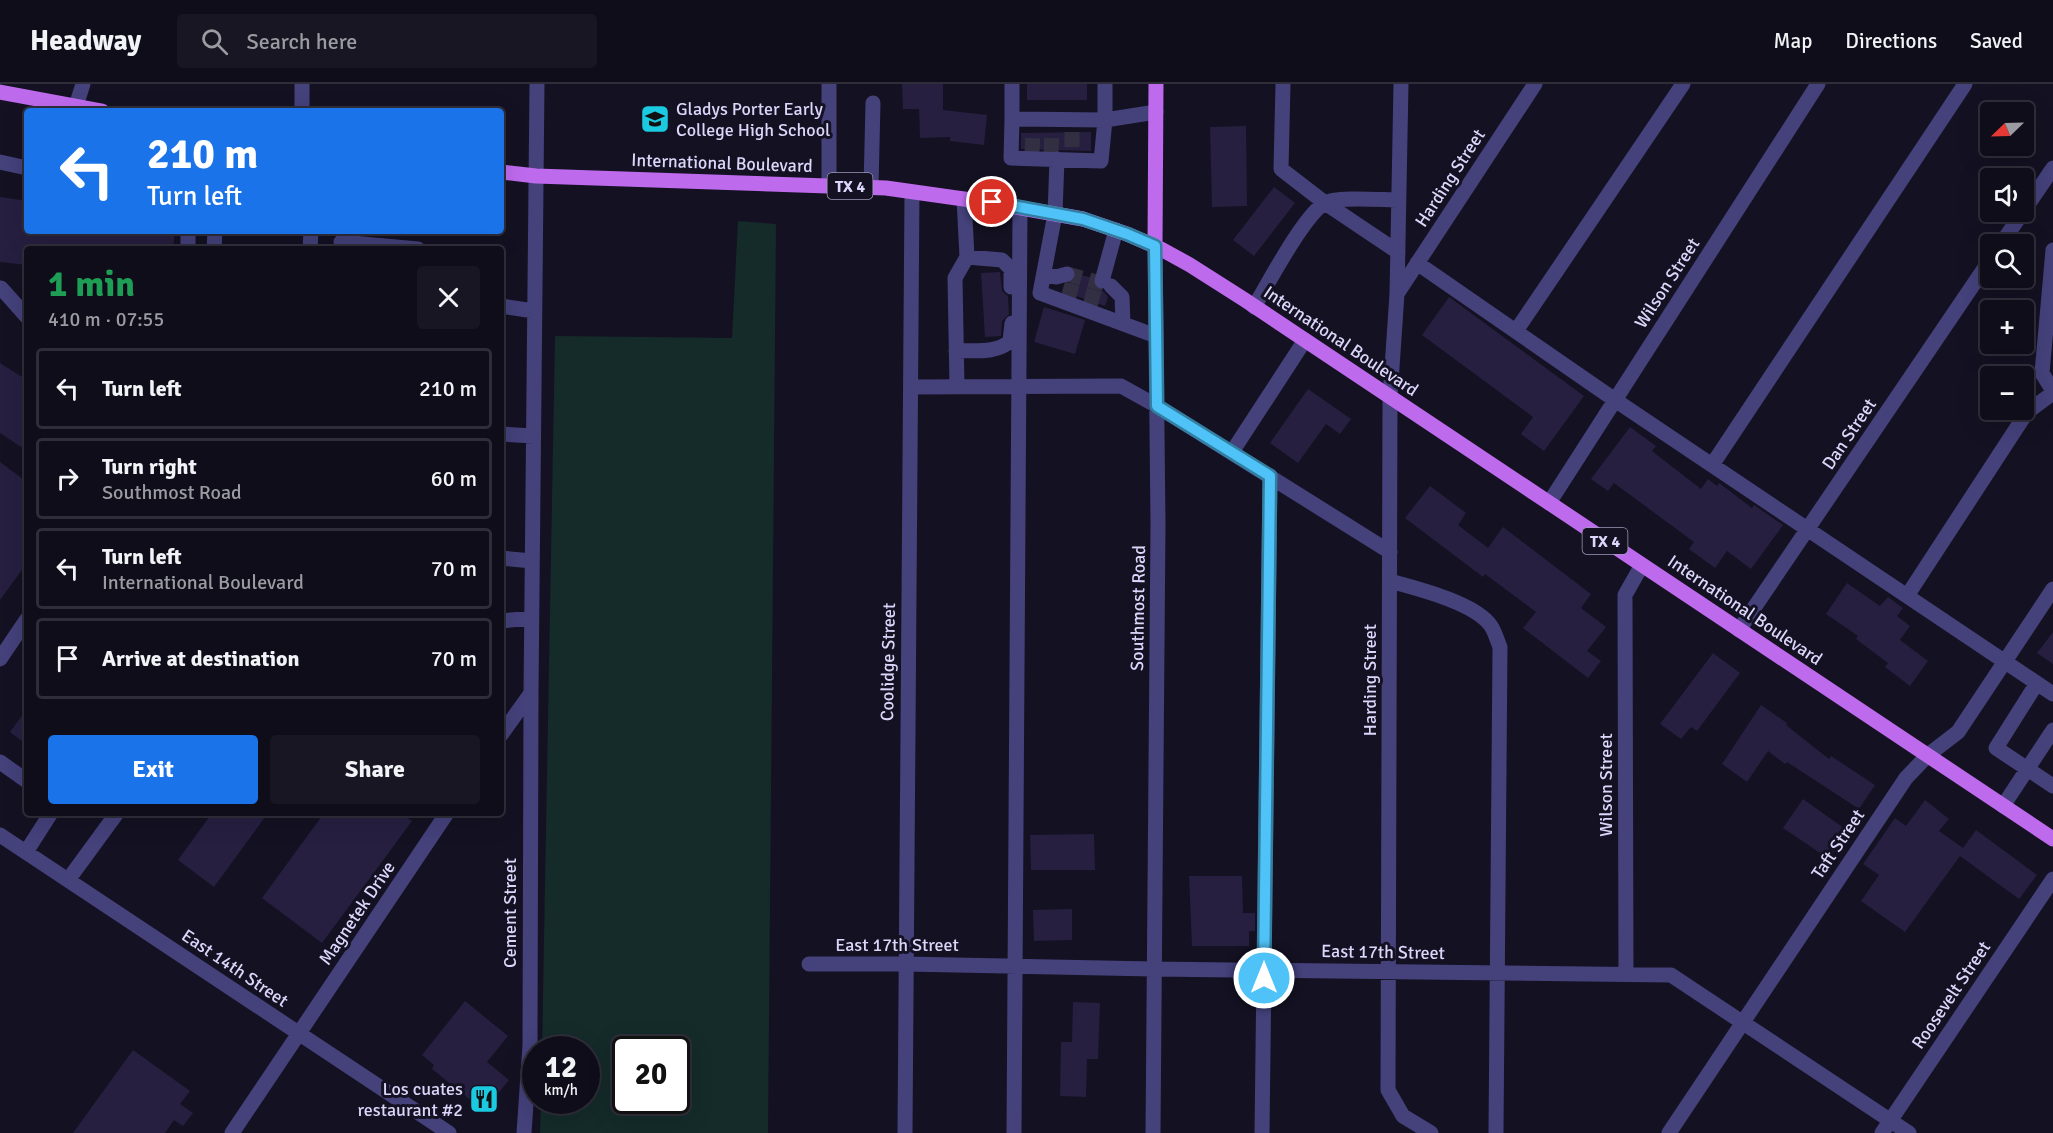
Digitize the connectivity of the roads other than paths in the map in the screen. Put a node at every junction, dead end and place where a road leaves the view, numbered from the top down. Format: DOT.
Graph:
graph roads {
  1 [pos="83,84"];
  2 [pos="302,84"];
  3 [pos="537,84"];
  4 [pos="829,84"];
  5 [pos="1012,84"];
  6 [pos="1105,84"];
  7 [pos="1156,84"];
  8 [pos="1283,84"];
  9 [pos="1401,84"];
  10 [pos="1535,84"];
  11 [pos="1683,84"];
  12 [pos="1818,84"];
  13 [pos="1965,84"];
  14 [pos="0,92"];
  15 [pos="873,103"];
  16 [pos="48,106"];
  17 [pos="76,106"];
  18 [pos="86,108"];
  19 [pos="302,108"];
  20 [pos="1156,112"];
  21 [pos="1012,119"];
  22 [pos="1105,120"];
  23 [pos="1061,157"];
  24 [pos="0,162"];
  25 [pos="24,167"];
  26 [pos="2053,168"];
  27 [pos="504,172"];
  28 [pos="537,176"];
  29 [pos="829,186"];
  30 [pos="871,188"];
  31 [pos="912,192"];
  32 [pos="964,199"];
  33 [pos="1399,200"];
  34 [pos="1325,202"];
  35 [pos="1020,208"];
  36 [pos="1055,214"];
  37 [pos="1116,230"];
  38 [pos="2008,234"];
  39 [pos="341,241"];
  40 [pos="389,246"];
  41 [pos="1155,246"];
  42 [pos="2053,250"];
  43 [pos="1398,252"];
  44 [pos="967,257"];
  45 [pos="1417,263"];
  46 [pos="1016,270"];
  47 [pos="1980,275"];
  48 [pos="1,288"];
  49 [pos="1397,294"];
  50 [pos="504,306"];
  51 [pos="1254,307"];
  52 [pos="534,311"];
  53 [pos="24,313"];
  54 [pos="1123,323"];
  55 [pos="1516,331"];
  56 [pos="1156,336"];
  57 [pos="1305,340"];
  58 [pos="956,351"];
  59 [pos="957,386"];
  60 [pos="1020,386"];
  61 [pos="910,387"];
  62 [pos="2053,392"];
  63 [pos="1390,397"];
  64 [pos="1615,400"];
  65 [pos="1157,406"];
  66 [pos="504,434"];
  67 [pos="533,436"];
  68 [pos="1232,452"];
  69 [pos="1712,465"];
  70 [pos="1270,476"];
  71 [pos="1549,503"];
  72 [pos="1808,529"];
  73 [pos="1390,552"];
  74 [pos="504,558"];
  75 [pos="532,561"];
  76 [pos="1642,565"];
  77 [pos="1390,581"];
  78 [pos="2053,589"];
  79 [pos="1907,596"];
  80 [pos="531,618"];
  81 [pos="504,621"];
  82 [pos="24,623"];
  83 [pos="1739,630"];
  84 [pos="0,659"];
  85 [pos="2005,662"];
  86 [pos="2037,683"];
  87 [pos="531,693"];
  88 [pos="2053,694"];
  89 [pos="2053,730"];
  90 [pos="504,731"];
  91 [pos="1928,755"];
  92 [pos="0,762"];
  93 [pos="2027,769"];
  94 [pos="24,778"];
  95 [pos="2053,786"];
  96 [pos="2003,806"];
  97 [pos="49,816"];
  98 [pos="115,816"];
  99 [pos="445,816"];
  100 [pos="0,835"];
  101 [pos="2053,839"];
  102 [pos="26,852"];
  103 [pos="2053,879"];
  104 [pos="68,880"];
  105 [pos="809,964"];
  106 [pos="905,964"];
  107 [pos="1016,965"];
  108 [pos="1154,969"];
  109 [pos="1264,970"];
  110 [pos="1388,971"];
  111 [pos="1497,973"];
  112 [pos="1626,974"];
  113 [pos="1743,1022"];
  114 [pos="299,1034"];
  115 [pos="1886,1127"];
  116 [pos="232,1133"];
  117 [pos="449,1133"];
  118 [pos="524,1133"];
  119 [pos="905,1133"];
  120 [pos="1014,1133"];
  121 [pos="1153,1133"];
  122 [pos="1262,1133"];
  123 [pos="1431,1133"];
  124 [pos="1496,1133"];
  125 [pos="1668,1133"];
  126 [pos="1909,1133"];
  1 -- 17 [label="street"];
  2 -- 19 [label="street"];
  3 -- 28 [label="street"];
  4 -- 29 [label="street"];
  5 -- 21 [label="street"];
  6 -- 22 [label="street"];
  7 -- 20 [label="main road, Southmost Road"];
  8 -- 34 [label="street"];
  9 -- 33 [label="street, Harding Street"];
  10 -- 45 [label="street, Harding Street"];
  11 -- 55 [label="street"];
  12 -- 64 [label="street, Wilson Street"];
  13 -- 69 [label="street"];
  14 -- 16 [label="main road"];
  15 -- 30 [label="street"];
  16 -- 17 [label="main road"];
  17 -- 18 [label="main road"];
  20 -- 22 [label="street"];
  20 -- 41 [label="main road, Southmost Road"];
  21 -- 22 [label="street"];
  21 -- 23 [label="street"];
  22 -- 23 [label="street"];
  23 -- 36 [label="street"];
  24 -- 25 [label="street"];
  26 -- 38 [label="street"];
  27 -- 28 [label="main road, International Boulevard / TX 4"];
  28 -- 29 [label="main road, International Boulevard / TX 4"];
  28 -- 52 [label="street"];
  29 -- 30 [label="main road, International Boulevard / TX 4"];
  30 -- 31 [label="main road, International Boulevard / TX 4"];
  31 -- 32 [label="main road, International Boulevard / TX 4"];
  31 -- 61 [label="street, Coolidge Street"];
  32 -- 35 [label="main road, International Boulevard / TX 4"];
  32 -- 44 [label="street"];
  33 -- 34 [label="street"];
  33 -- 43 [label="street, Harding Street"];
  34 -- 43 [label="street"];
  34 -- 51 [label="street"];
  35 -- 36 [label="main road, International Boulevard / TX 4"];
  35 -- 46 [label="street"];
  36 -- 37 [label="main road, International Boulevard / TX 4"];
  36 -- 54 [label="street"];
  37 -- 41 [label="main road, International Boulevard / TX 4"];
  37 -- 54 [label="street"];
  39 -- 40 [label="street"];
  41 -- 51 [label="main road, International Boulevard / TX 4"];
  41 -- 56 [label="street, Southmost Road"];
  42 -- 62 [label="street"];
  43 -- 49 [label="street, Harding Street"];
  44 -- 46 [label="street"];
  44 -- 58 [label="street"];
  45 -- 49 [label="street, Harding Street"];
  45 -- 55 [label="street"];
  46 -- 58 [label="street"];
  46 -- 60 [label="street"];
  47 -- 72 [label="street, Dan Street"];
  48 -- 53 [label="street"];
  49 -- 63 [label="street, Harding Street"];
  50 -- 52 [label="street"];
  51 -- 57 [label="main road, International Boulevard / TX 4"];
  52 -- 67 [label="street"];
  54 -- 56 [label="street"];
  55 -- 64 [label="street"];
  56 -- 65 [label="street, Southmost Road"];
  57 -- 63 [label="main road, International Boulevard / TX 4"];
  57 -- 68 [label="street"];
  58 -- 59 [label="street"];
  59 -- 60 [label="street"];
  59 -- 61 [label="street"];
  60 -- 65 [label="street"];
  60 -- 107 [label="street"];
  61 -- 106 [label="street, Coolidge Street"];
  62 -- 79 [label="street"];
  63 -- 71 [label="main road, International Boulevard / TX 4"];
  63 -- 73 [label="street, Harding Street"];
  64 -- 69 [label="street"];
  64 -- 71 [label="street, Wilson Street"];
  65 -- 68 [label="street"];
  65 -- 108 [label="street, Southmost Road"];
  66 -- 67 [label="street"];
  67 -- 75 [label="street"];
  68 -- 70 [label="street"];
  69 -- 72 [label="street"];
  70 -- 73 [label="street"];
  70 -- 109 [label="street"];
  71 -- 76 [label="main road, International Boulevard / TX 4"];
  72 -- 79 [label="street"];
  72 -- 83 [label="street, Dan Street"];
  73 -- 77 [label="street, Harding Street"];
  74 -- 75 [label="street"];
  75 -- 80 [label="street"];
  76 -- 83 [label="main road, International Boulevard / TX 4"];
  76 -- 112 [label="street, Wilson Street"];
  77 -- 110 [label="street, Harding Street"];
  77 -- 111 [label="street"];
  78 -- 85 [label="street, Taft Street"];
  79 -- 85 [label="street"];
  80 -- 81 [label="street"];
  80 -- 87 [label="street"];
  82 -- 84 [label="street"];
  83 -- 91 [label="main road, International Boulevard / TX 4"];
  85 -- 86 [label="street"];
  85 -- 91 [label="street, Taft Street"];
  86 -- 88 [label="street"];
  86 -- 93 [label="street"];
  87 -- 90 [label="street"];
  87 -- 118 [label="street, Cement Street"];
  89 -- 93 [label="street"];
  91 -- 96 [label="main road, International Boulevard / TX 4"];
  91 -- 113 [label="street, Taft Street"];
  92 -- 94 [label="street"];
  93 -- 95 [label="street"];
  93 -- 96 [label="street"];
  96 -- 101 [label="main road, International Boulevard / TX 4"];
  97 -- 102 [label="street"];
  98 -- 104 [label="street"];
  99 -- 114 [label="street, Magnetek Drive"];
  100 -- 102 [label="street, East 14th Street"];
  102 -- 104 [label="street, East 14th Street"];
  103 -- 115 [label="street, Roosevelt Street"];
  104 -- 114 [label="street, East 14th Street"];
  105 -- 106 [label="street, East 17th Street"];
  106 -- 107 [label="street, East 17th Street"];
  106 -- 119 [label="street, Coolidge Street"];
  107 -- 108 [label="street, East 17th Street"];
  107 -- 120 [label="street"];
  108 -- 109 [label="street, East 17th Street"];
  108 -- 121 [label="street, Southmost Road"];
  109 -- 110 [label="street, East 17th Street"];
  109 -- 122 [label="street"];
  110 -- 111 [label="street, East 17th Street"];
  110 -- 123 [label="street, Harding Street"];
  111 -- 112 [label="street, East 17th Street"];
  111 -- 124 [label="street"];
  112 -- 113 [label="street, East 17th Street"];
  113 -- 115 [label="street, East 17th Street"];
  113 -- 125 [label="street, Taft Street"];
  114 -- 116 [label="street, Magnetek Drive"];
  114 -- 117 [label="street, East 14th Street"];
  115 -- 126 [label="street, East 17th Street"];
}
